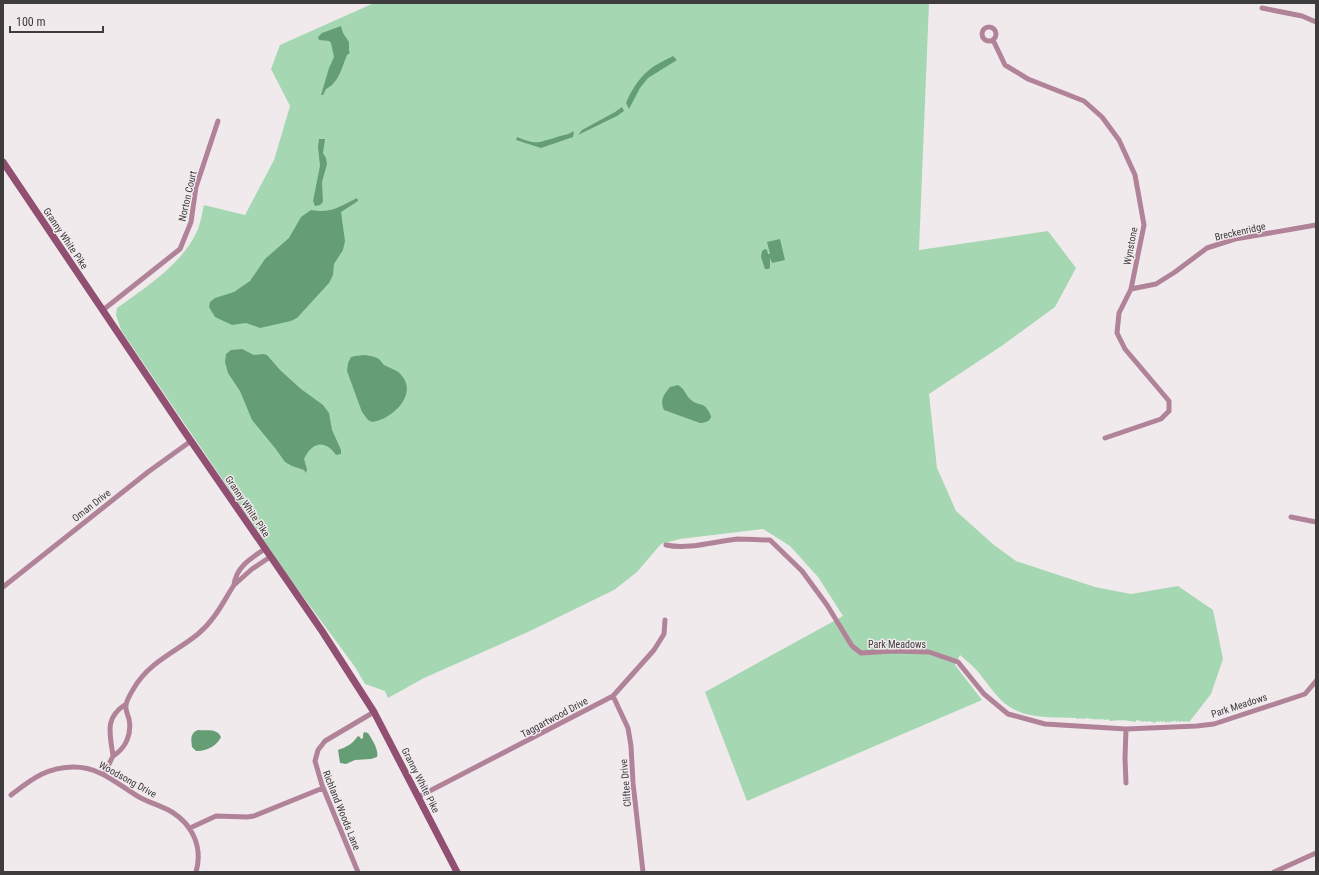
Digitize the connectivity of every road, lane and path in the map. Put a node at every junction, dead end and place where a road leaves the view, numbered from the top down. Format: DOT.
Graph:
graph roads {
  1 [pos="1262,8"];
  2 [pos="1316,22"];
  3 [pos="993,40"];
  4 [pos="218,121"];
  5 [pos="3,162"];
  6 [pos="1316,225"];
  7 [pos="1131,290"];
  8 [pos="103,310"];
  9 [pos="1105,438"];
  10 [pos="191,441"];
  11 [pos="1291,517"];
  12 [pos="1316,522"];
  13 [pos="666,544"];
  14 [pos="265,549"];
  15 [pos="270,557"];
  16 [pos="234,585"];
  17 [pos="3,587"];
  18 [pos="665,620"];
  19 [pos="1316,682"];
  20 [pos="613,696"];
  21 [pos="126,704"];
  22 [pos="374,712"];
  23 [pos="1126,729"];
  24 [pos="113,756"];
  25 [pos="104,774"];
  26 [pos="1126,783"];
  27 [pos="323,788"];
  28 [pos="11,795"];
  29 [pos="418,797"];
  30 [pos="190,828"];
  31 [pos="1316,853"];
  32 [pos="196,872"];
  33 [pos="358,872"];
  34 [pos="457,872"];
  35 [pos="643,872"];
  36 [pos="1274,872"];
  1 -- 2 [label="street"];
  3 -- 7 [label="street, Wynstone"];
  4 -- 8 [label="street, Norton Court"];
  5 -- 8 [label="main road, Granny White Pike"];
  6 -- 7 [label="street, Breckenridge"];
  7 -- 9 [label="street, Wynstone"];
  8 -- 10 [label="main road, Granny White Pike"];
  10 -- 14 [label="main road, Granny White Pike"];
  10 -- 17 [label="street, Oman Drive"];
  11 -- 12 [label="street"];
  13 -- 23 [label="street, Park Meadows"];
  14 -- 15 [label="main road, Granny White Pike"];
  14 -- 16 [label="street"];
  15 -- 16 [label="street"];
  15 -- 22 [label="main road, Granny White Pike"];
  16 -- 21 [label="street"];
  18 -- 20 [label="street, Taggartwood Drive"];
  19 -- 23 [label="street, Park Meadows"];
  20 -- 29 [label="street, Taggartwood Drive"];
  20 -- 35 [label="street, Cliftee Drive"];
  21 -- 24 [label="street"];
  21 -- 24 [label="street"];
  22 -- 27 [label="street, Richland Woods Lane"];
  22 -- 29 [label="main road, Granny White Pike"];
  23 -- 26 [label="street"];
  24 -- 25 [label="street"];
  25 -- 28 [label="street, Woodsong Drive"];
  25 -- 30 [label="street, Woodsong Drive"];
  27 -- 30 [label="street"];
  27 -- 33 [label="street, Richland Woods Lane"];
  29 -- 34 [label="main road, Granny White Pike"];
  30 -- 32 [label="street, Woodsong Drive"];
  31 -- 36 [label="street"];
}
